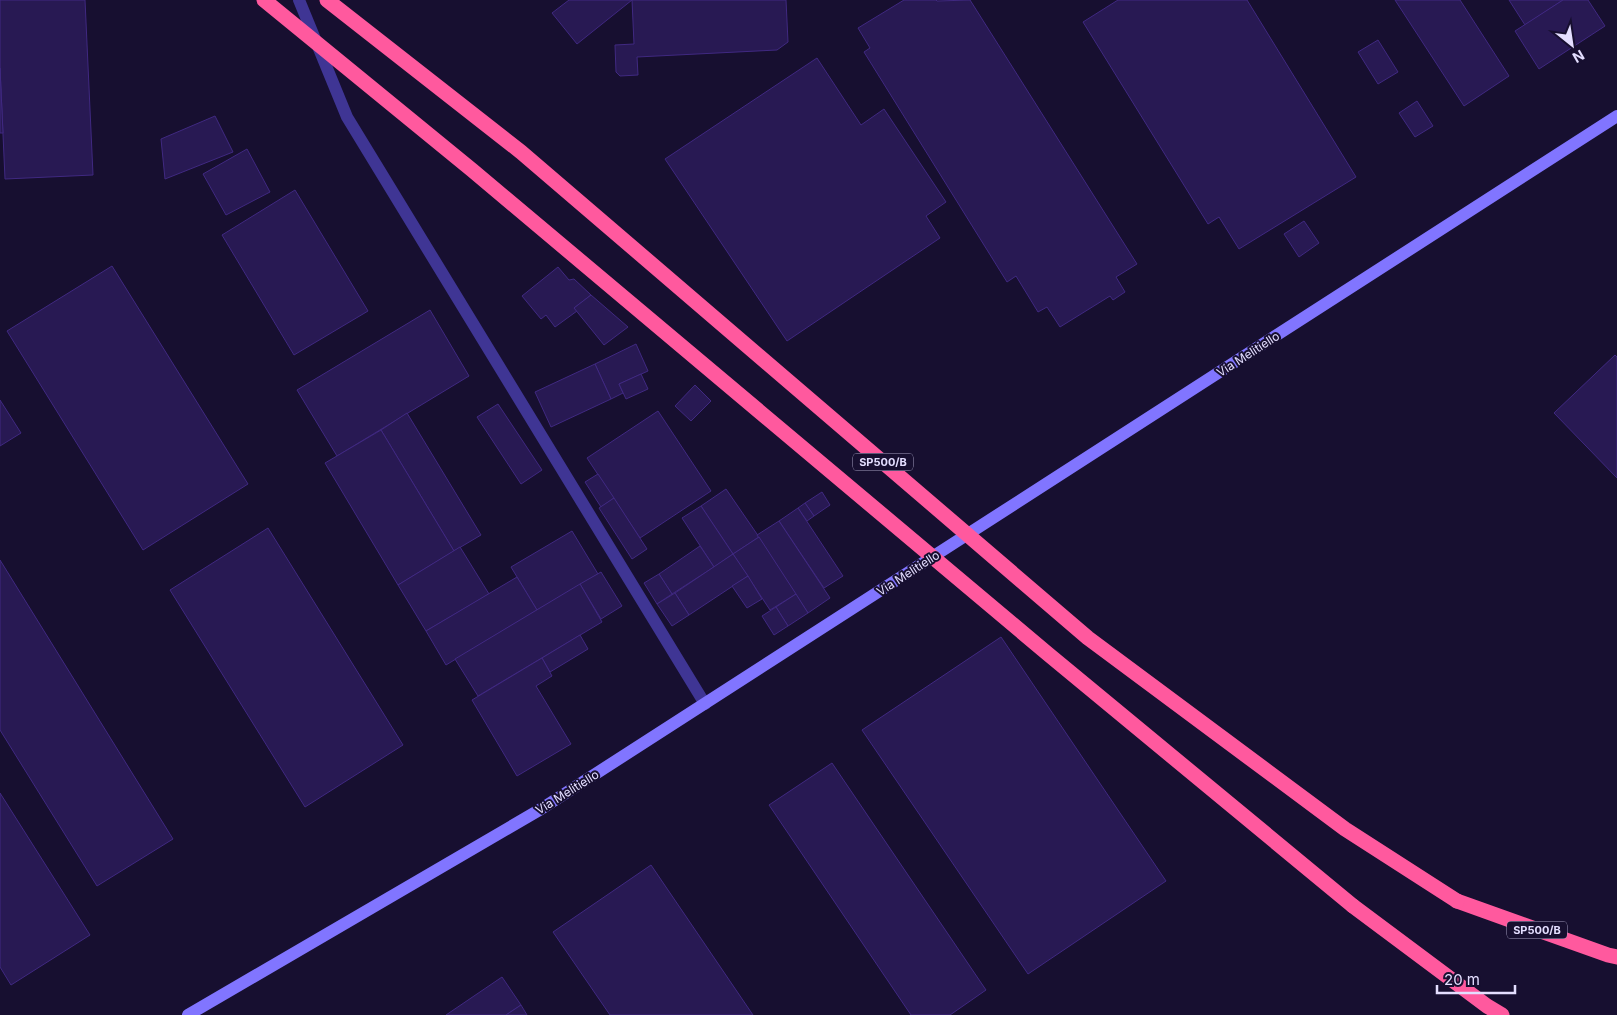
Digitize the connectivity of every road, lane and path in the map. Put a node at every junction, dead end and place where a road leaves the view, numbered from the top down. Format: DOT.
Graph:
graph roads {
  1 [pos="264,0"];
  2 [pos="299,0"];
  3 [pos="327,0"];
  4 [pos="1617,116"];
  5 [pos="705,704"];
  6 [pos="1617,957"];
  7 [pos="188,1015"];
  8 [pos="1502,1015"];
  1 -- 8 [label="highway, SP500/B, bridge"];
  2 -- 5 [label="street"];
  3 -- 6 [label="highway, SP500/B, bridge"];
  4 -- 5 [label="street, Via Melitiello"];
  5 -- 7 [label="street, Via Melitiello"];
}
